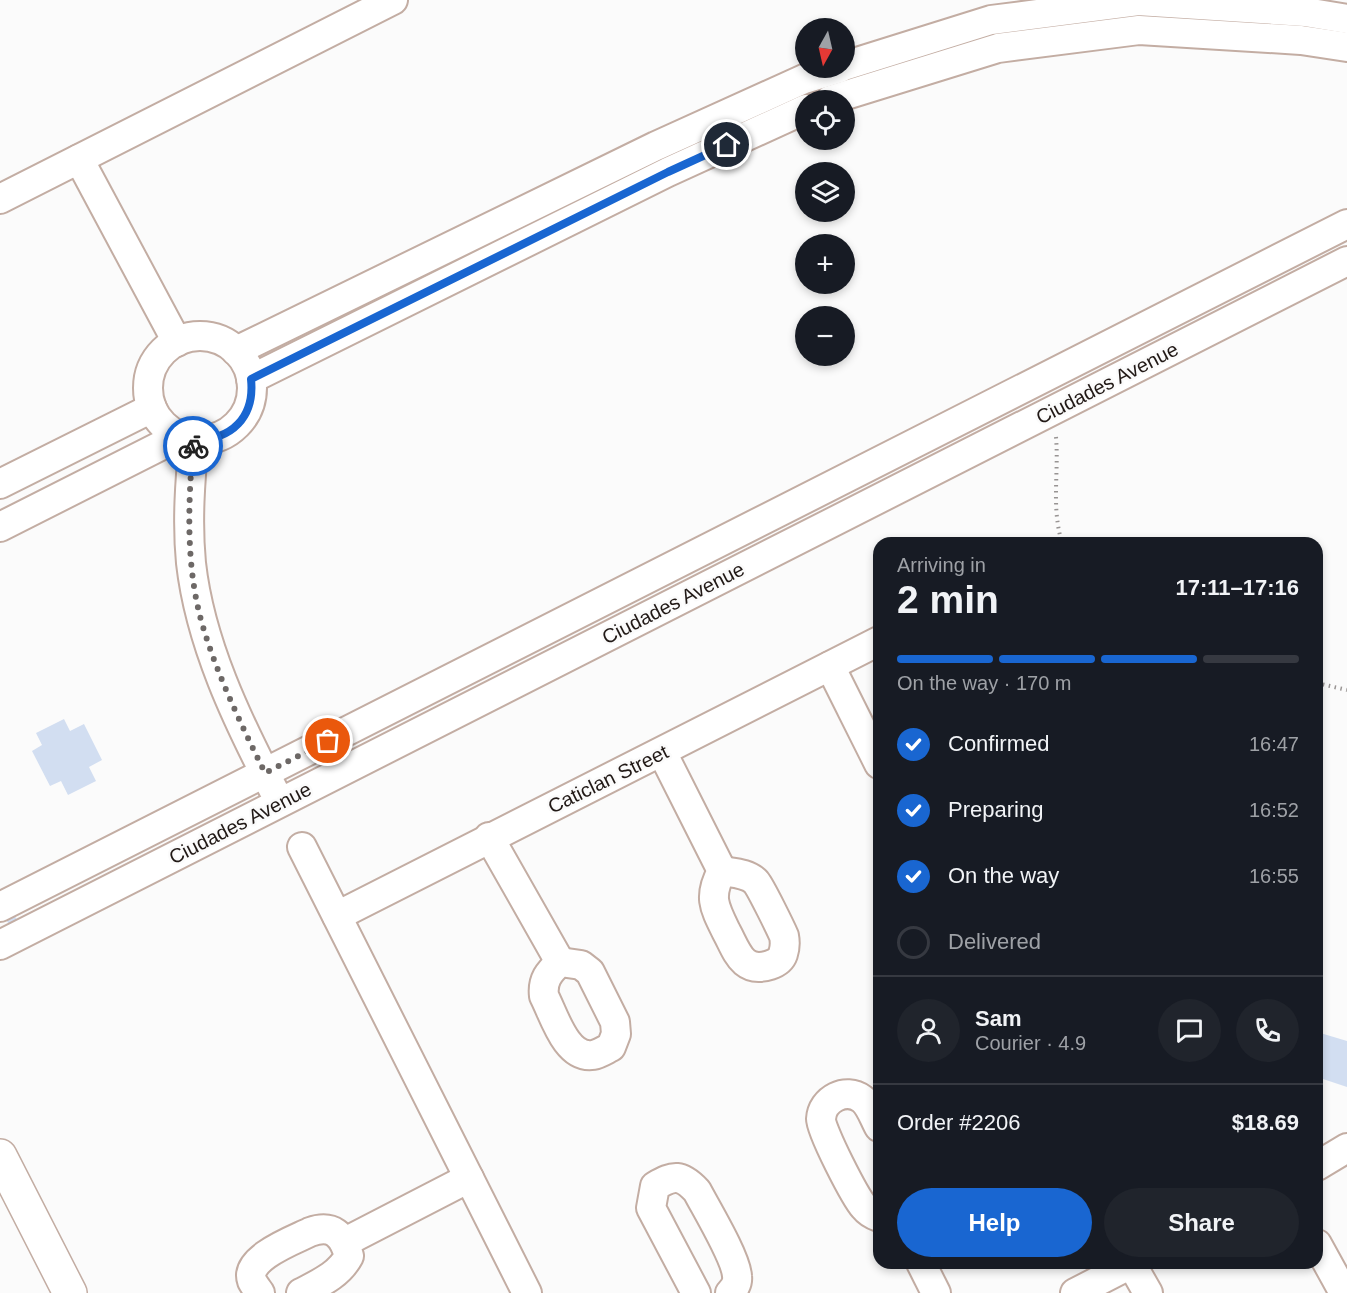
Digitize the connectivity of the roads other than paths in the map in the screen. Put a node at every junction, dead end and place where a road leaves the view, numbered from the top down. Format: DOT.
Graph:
graph roads {
  1 [pos="393,0"];
  2 [pos="1243,4"];
  3 [pos="1347,19"];
  4 [pos="1236,36"];
  5 [pos="1347,47"];
  6 [pos="855,63"];
  7 [pos="807,78"];
  8 [pos="855,92"];
  9 [pos="795,114"];
  10 [pos="715,119"];
  11 [pos="727,145"];
  12 [pos="79,159"];
  13 [pos="0,199"];
  14 [pos="1347,224"];
  15 [pos="1347,261"];
  16 [pos="177,342"];
  17 [pos="236,351"];
  18 [pos="251,379"];
  19 [pos="152,408"];
  20 [pos="187,438"];
  21 [pos="0,484"];
  22 [pos="0,527"];
  23 [pos="873,644"];
  24 [pos="830,666"];
  25 [pos="662,752"];
  26 [pos="873,752"];
  27 [pos="265,773"];
  28 [pos="280,802"];
  29 [pos="489,837"];
  30 [pos="302,848"];
  31 [pos="722,871"];
  32 [pos="0,907"];
  33 [pos="337,916"];
  34 [pos="0,945"];
  35 [pos="560,962"];
  36 [pos="873,1116"];
  37 [pos="1347,1148"];
  38 [pos="0,1156"];
  39 [pos="1323,1162"];
  40 [pos="469,1178"];
  41 [pos="873,1215"];
  42 [pos="345,1242"];
  43 [pos="1323,1255"];
  44 [pos="924,1269"];
  45 [pos="1121,1269"];
  46 [pos="1135,1269"];
  47 [pos="70,1293"];
  48 [pos="260,1293"];
  49 [pos="301,1293"];
  50 [pos="527,1293"];
  51 [pos="696,1293"];
  52 [pos="730,1293"];
  53 [pos="936,1293"];
  54 [pos="1075,1293"];
  55 [pos="1148,1293"];
  56 [pos="1344,1293"];
  1 -- 12 [label="street"];
  2 -- 3 [label="street"];
  2 -- 4 [label="street"];
  2 -- 6 [label="street"];
  4 -- 5 [label="street"];
  4 -- 8 [label="street"];
  7 -- 10 [label="street"];
  9 -- 11 [label="street"];
  10 -- 11 [label="street"];
  10 -- 17 [label="street"];
  11 -- 18 [label="street"];
  12 -- 13 [label="street"];
  12 -- 16 [label="street"];
  14 -- 27 [label="street, Ciudades Avenue"];
  15 -- 28 [label="street, Ciudades Avenue"];
  16 -- 17 [label="street"];
  16 -- 19 [label="street"];
  17 -- 18 [label="street"];
  18 -- 20 [label="street"];
  19 -- 20 [label="street"];
  19 -- 21 [label="street"];
  20 -- 22 [label="street"];
  20 -- 27 [label="street"];
  23 -- 24 [label="street, Caticlan Street"];
  24 -- 25 [label="street, Caticlan Street"];
  24 -- 26 [label="street"];
  25 -- 29 [label="street, Caticlan Street"];
  25 -- 31 [label="street"];
  27 -- 28 [label="street"];
  27 -- 32 [label="street, Ciudades Avenue"];
  28 -- 34 [label="street, Ciudades Avenue"];
  29 -- 33 [label="street, Caticlan Street"];
  29 -- 35 [label="street"];
  30 -- 33 [label="street"];
  33 -- 40 [label="street"];
  36 -- 41 [label="street"];
  37 -- 39 [label="street"];
  38 -- 47 [label="main road"];
  40 -- 42 [label="street"];
  40 -- 50 [label="street"];
  42 -- 48 [label="street"];
  42 -- 49 [label="street"];
  43 -- 56 [label="street"];
  44 -- 53 [label="street"];
  45 -- 54 [label="street"];
  46 -- 55 [label="street"];
  51 -- 52 [label="street"];
}
